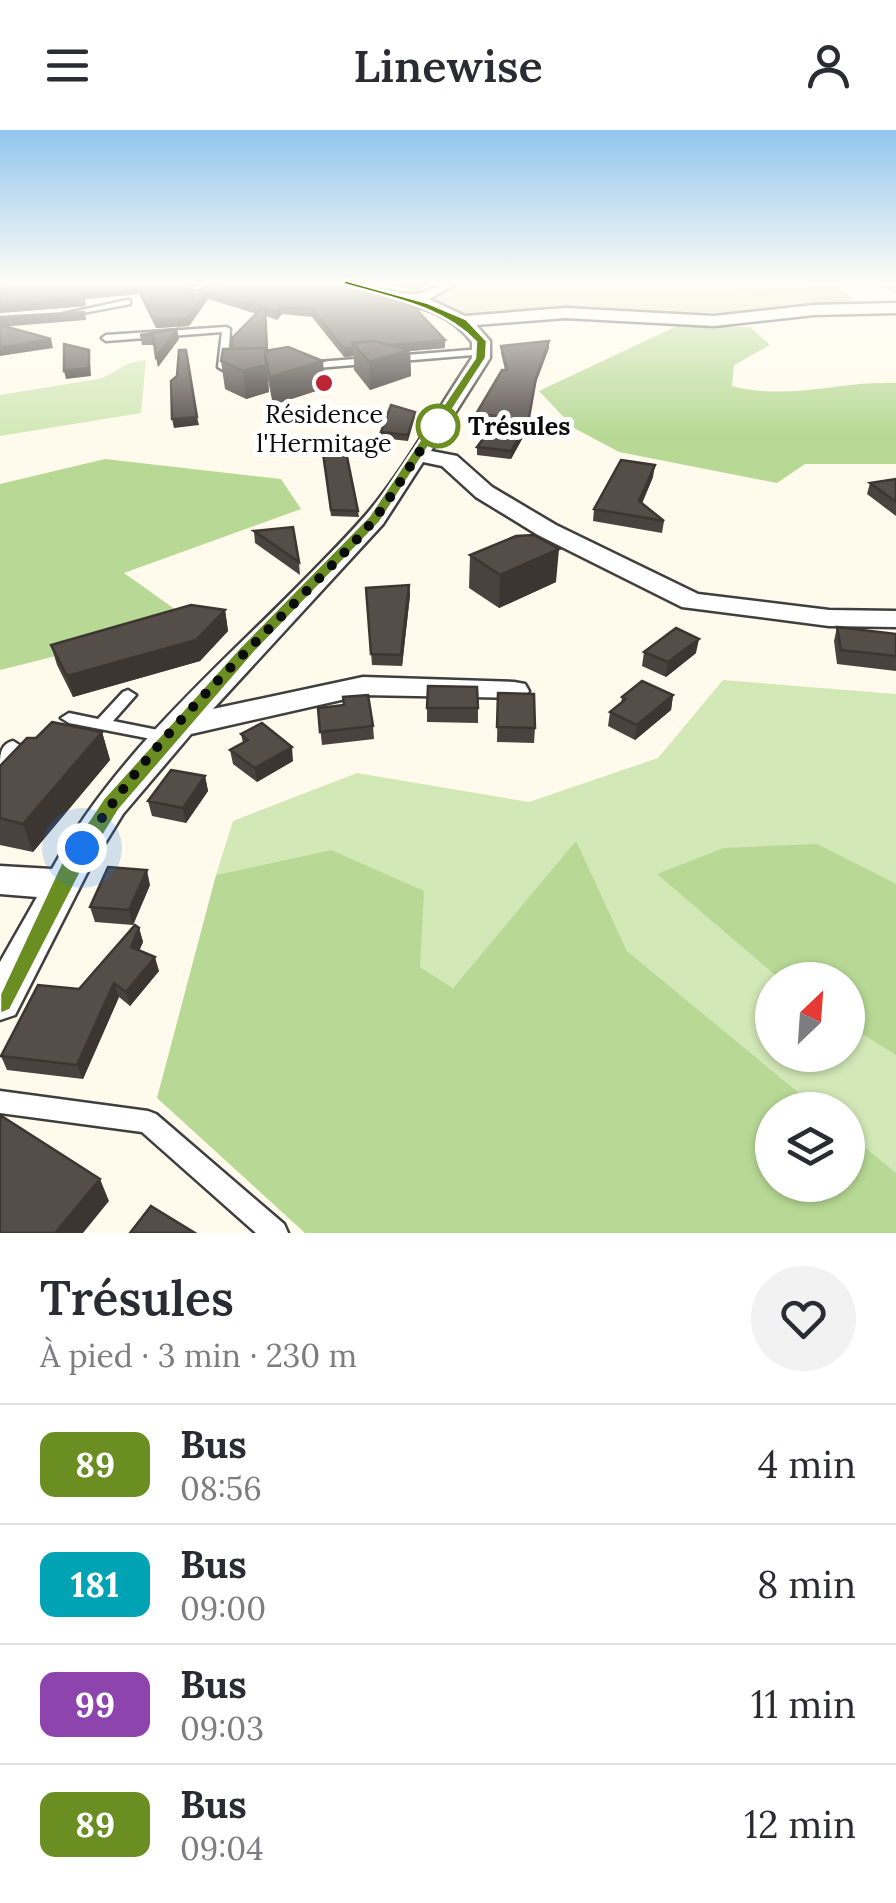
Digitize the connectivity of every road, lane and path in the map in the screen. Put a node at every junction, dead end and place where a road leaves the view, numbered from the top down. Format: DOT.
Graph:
graph roads {
  1 [pos="166,333"];
  2 [pos="226,333"];
  3 [pos="475,333"];
  4 [pos="106,338"];
  5 [pos="482,352"];
  6 [pos="300,367"];
  7 [pos="243,368"];
  8 [pos="420,455"];
  9 [pos="896,619"];
  10 [pos="514,691"];
  11 [pos="128,695"];
  12 [pos="70,718"];
  13 [pos="102,724"];
  14 [pos="172,732"];
  15 [pos="12,746"];
  16 [pos="0,764"];
  17 [pos="0,880"];
  18 [pos="62,884"];
  19 [pos="0,1002"];
  20 [pos="0,1102"];
  21 [pos="275,1233"];
  1 -- 4 [label="lane"];
  2 -- 7 [label="lane"];
  3 -- 5 [label="street"];
  5 -- 6 [label="lane"];
  5 -- 8 [label="street"];
  8 -- 9 [label="street"];
  8 -- 14 [label="street"];
  10 -- 14 [label="street"];
  11 -- 13 [label="lane"];
  12 -- 13 [label="lane"];
  13 -- 14 [label="lane"];
  14 -- 18 [label="street"];
  15 -- 16 [label="lane"];
  17 -- 18 [label="street"];
  18 -- 19 [label="street"];
  20 -- 21 [label="lane"];
}
